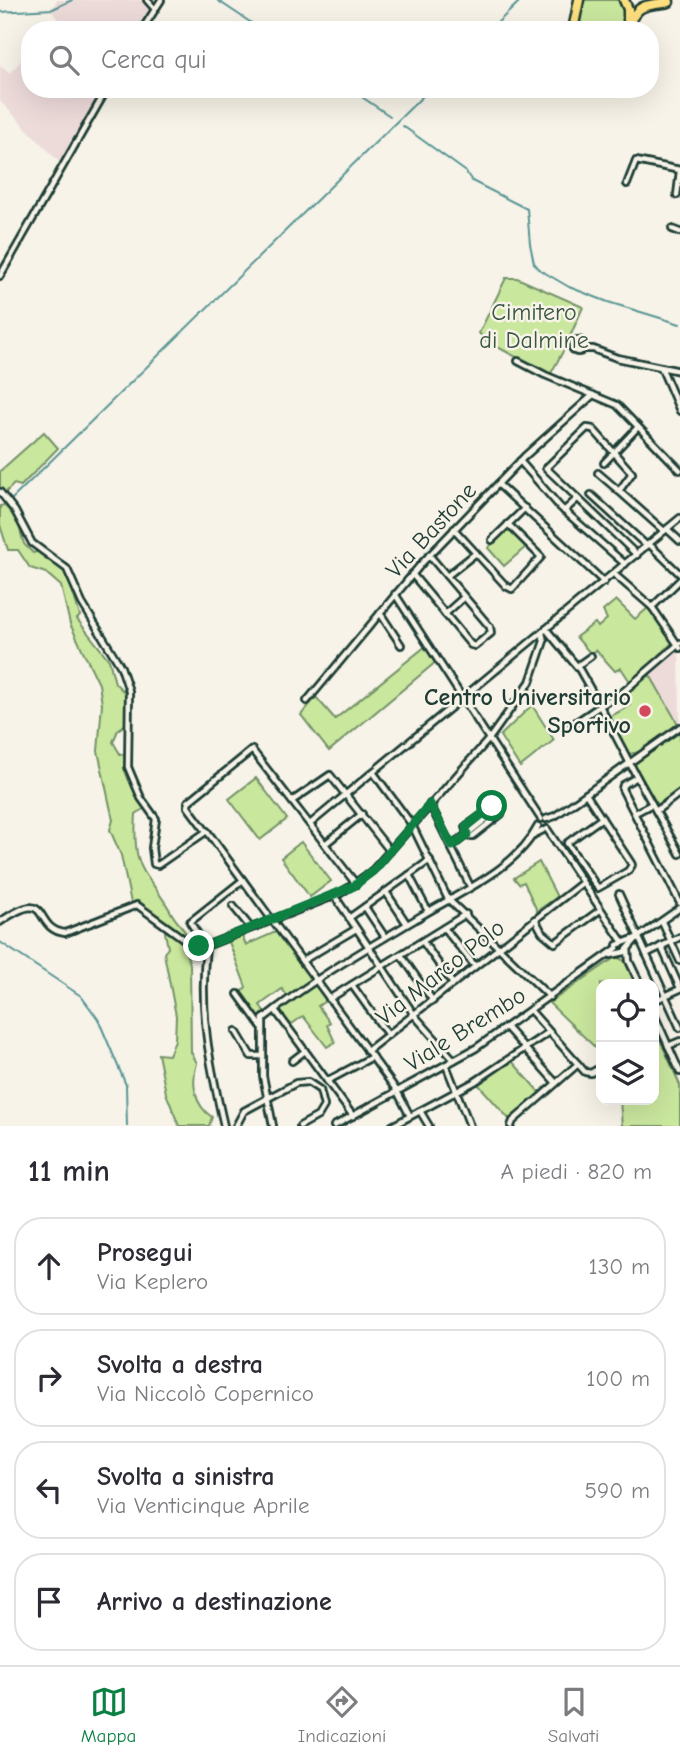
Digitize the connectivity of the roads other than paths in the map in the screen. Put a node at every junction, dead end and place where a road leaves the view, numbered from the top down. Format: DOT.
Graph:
graph roads {
  1 [pos="147,0"];
  2 [pos="161,0"];
  3 [pos="579,0"];
  4 [pos="624,0"];
  5 [pos="664,1"];
  6 [pos="680,5"];
  7 [pos="155,9"];
  8 [pos="148,21"];
  9 [pos="575,21"];
  10 [pos="627,21"];
  11 [pos="631,21"];
  12 [pos="102,98"];
  13 [pos="680,171"];
  14 [pos="627,184"];
  15 [pos="677,195"];
  16 [pos="672,229"];
  17 [pos="680,232"];
  18 [pos="0,277"];
  19 [pos="584,342"];
  20 [pos="583,349"];
  21 [pos="593,349"];
  22 [pos="518,361"];
  23 [pos="661,366"];
  24 [pos="680,371"];
  25 [pos="593,395"];
  26 [pos="680,411"];
  27 [pos="638,427"];
  28 [pos="615,453"];
  29 [pos="520,461"];
  30 [pos="604,463"];
  31 [pos="680,470"];
  32 [pos="598,472"];
  33 [pos="498,484"];
  34 [pos="619,491"];
  35 [pos="0,492"];
  36 [pos="591,495"];
  37 [pos="576,500"];
  38 [pos="525,508"];
  39 [pos="564,511"];
  40 [pos="680,518"];
  41 [pos="508,524"];
  42 [pos="454,529"];
  43 [pos="666,530"];
  44 [pos="492,540"];
  45 [pos="680,541"];
  46 [pos="648,545"];
  47 [pos="476,553"];
  48 [pos="429,555"];
  49 [pos="637,555"];
  50 [pos="625,564"];
  51 [pos="614,573"];
  52 [pos="412,574"];
  53 [pos="680,574"];
  54 [pos="447,576"];
  55 [pos="680,580"];
  56 [pos="604,582"];
  57 [pos="395,594"];
  58 [pos="464,597"];
  59 [pos="652,607"];
  60 [pos="380,613"];
  61 [pos="445,614"];
  62 [pos="544,631"];
  63 [pos="401,645"];
  64 [pos="679,646"];
  65 [pos="591,656"];
  66 [pos="577,666"];
  67 [pos="463,698"];
  68 [pos="307,701"];
  69 [pos="600,706"];
  70 [pos="569,727"];
  71 [pos="680,727"];
  72 [pos="489,739"];
  73 [pos="631,762"];
  74 [pos="373,772"];
  75 [pos="637,777"];
  76 [pos="680,793"];
  77 [pos="346,794"];
  78 [pos="586,794"];
  79 [pos="292,801"];
  80 [pos="430,804"];
  81 [pos="652,804"];
  82 [pos="500,808"];
  83 [pos="656,811"];
  84 [pos="635,813"];
  85 [pos="362,814"];
  86 [pos="602,818"];
  87 [pos="310,824"];
  88 [pos="412,825"];
  89 [pos="544,825"];
  90 [pos="206,831"];
  91 [pos="325,844"];
  92 [pos="452,846"];
  93 [pos="390,851"];
  94 [pos="680,854"];
  95 [pos="430,860"];
  96 [pos="409,875"];
  97 [pos="243,880"];
  98 [pos="582,883"];
  99 [pos="356,884"];
  100 [pos="470,886"];
  101 [pos="386,892"];
  102 [pos="619,894"];
  103 [pos="334,895"];
  104 [pos="448,899"];
  105 [pos="680,903"];
  106 [pos="233,906"];
  107 [pos="365,907"];
  108 [pos="680,908"];
  109 [pos="600,910"];
  110 [pos="428,911"];
  111 [pos="466,914"];
  112 [pos="349,918"];
  113 [pos="271,919"];
  114 [pos="535,919"];
  115 [pos="0,922"];
  116 [pos="662,922"];
  117 [pos="407,923"];
  118 [pos="251,928"];
  119 [pos="444,928"];
  120 [pos="356,929"];
  121 [pos="385,937"];
  122 [pos="638,937"];
  123 [pos="680,937"];
  124 [pos="671,941"];
  125 [pos="423,942"];
  126 [pos="620,945"];
  127 [pos="206,946"];
  128 [pos="661,946"];
  129 [pos="500,947"];
  130 [pos="368,948"];
  131 [pos="628,948"];
  132 [pos="646,954"];
  133 [pos="401,955"];
  134 [pos="302,961"];
  135 [pos="629,961"];
  136 [pos="680,961"];
  137 [pos="475,966"];
  138 [pos="380,968"];
  139 [pos="638,979"];
  140 [pos="316,981"];
  141 [pos="453,984"];
  142 [pos="352,985"];
  143 [pos="680,988"];
  144 [pos="238,994"];
  145 [pos="666,996"];
  146 [pos="550,997"];
  147 [pos="329,999"];
  148 [pos="659,999"];
  149 [pos="433,1001"];
  150 [pos="275,1010"];
  151 [pos="530,1010"];
  152 [pos="415,1016"];
  153 [pos="659,1025"];
  154 [pos="261,1027"];
  155 [pos="506,1027"];
  156 [pos="680,1028"];
  157 [pos="236,1031"];
  158 [pos="549,1032"];
  159 [pos="388,1035"];
  160 [pos="680,1041"];
  161 [pos="668,1046"];
  162 [pos="524,1048"];
  163 [pos="306,1051"];
  164 [pos="367,1051"];
  165 [pos="262,1056"];
  166 [pos="372,1057"];
  167 [pos="454,1060"];
  168 [pos="292,1062"];
  169 [pos="578,1064"];
  170 [pos="446,1065"];
  171 [pos="596,1069"];
  172 [pos="680,1072"];
  173 [pos="327,1081"];
  174 [pos="556,1083"];
  175 [pos="397,1091"];
  176 [pos="456,1091"];
  177 [pos="267,1098"];
  178 [pos="420,1111"];
  179 [pos="353,1116"];
  180 [pos="410,1116"];
  181 [pos="344,1124"];
  182 [pos="400,1124"];
  183 [pos="224,1126"];
  184 [pos="236,1126"];
  185 [pos="273,1126"];
  186 [pos="300,1126"];
  187 [pos="334,1126"];
  188 [pos="392,1126"];
  189 [pos="429,1126"];
  190 [pos="470,1126"];
  191 [pos="511,1126"];
  1 -- 7 [label="street"];
  2 -- 7 [label="street"];
  3 -- 9 [label="highway"];
  4 -- 10 [label="highway"];
  5 -- 6 [label="highway"];
  5 -- 11 [label="highway"];
  7 -- 8 [label="street"];
  12 -- 18 [label="street"];
  13 -- 14 [label="street"];
  13 -- 15 [label="street"];
  16 -- 17 [label="street"];
  19 -- 20 [label="street"];
  19 -- 20 [label="street"];
  19 -- 21 [label="street"];
  20 -- 21 [label="street"];
  21 -- 23 [label="street"];
  22 -- 25 [label="street"];
  23 -- 24 [label="street"];
  23 -- 26 [label="street"];
  25 -- 27 [label="street"];
  25 -- 29 [label="street, Via Bastone"];
  27 -- 28 [label="street"];
  27 -- 31 [label="street"];
  28 -- 30 [label="street"];
  28 -- 34 [label="street"];
  28 -- 37 [label="street"];
  29 -- 33 [label="street, Via Bastone"];
  29 -- 39 [label="street"];
  32 -- 34 [label="street"];
  33 -- 38 [label="street"];
  33 -- 42 [label="street, Via Bastone"];
  34 -- 43 [label="street"];
  35 -- 90 [label="street"];
  36 -- 46 [label="street"];
  37 -- 39 [label="street"];
  37 -- 49 [label="street"];
  38 -- 41 [label="street"];
  38 -- 56 [label="street"];
  39 -- 50 [label="street"];
  40 -- 43 [label="street"];
  41 -- 44 [label="street"];
  41 -- 47 [label="street"];
  42 -- 47 [label="street"];
  42 -- 48 [label="street, Via Bastone"];
  43 -- 45 [label="street"];
  43 -- 46 [label="street"];
  46 -- 49 [label="street"];
  46 -- 53 [label="street"];
  47 -- 54 [label="street"];
  48 -- 52 [label="street, Via Bastone"];
  48 -- 54 [label="street"];
  49 -- 50 [label="street"];
  50 -- 51 [label="street"];
  51 -- 56 [label="street"];
  51 -- 59 [label="street"];
  52 -- 57 [label="street, Via Bastone"];
  52 -- 61 [label="street"];
  54 -- 58 [label="street"];
  55 -- 59 [label="street"];
  56 -- 62 [label="street"];
  57 -- 60 [label="street, Via Bastone"];
  57 -- 67 [label="street"];
  58 -- 61 [label="street"];
  58 -- 61 [label="street"];
  59 -- 64 [label="street"];
  60 -- 63 [label="street"];
  60 -- 68 [label="street, Via Bastone"];
  62 -- 66 [label="street"];
  62 -- 67 [label="street"];
  62 -- 72 [label="street"];
  64 -- 69 [label="street"];
  65 -- 66 [label="street"];
  66 -- 69 [label="street"];
  67 -- 72 [label="street"];
  67 -- 74 [label="street"];
  69 -- 70 [label="street"];
  69 -- 73 [label="street"];
  71 -- 73 [label="street"];
  72 -- 80 [label="street"];
  72 -- 89 [label="street"];
  73 -- 75 [label="street"];
  73 -- 78 [label="street"];
  74 -- 77 [label="street"];
  74 -- 88 [label="street"];
  75 -- 81 [label="street"];
  75 -- 84 [label="street"];
  76 -- 83 [label="street"];
  77 -- 79 [label="street"];
  77 -- 85 [label="street"];
  77 -- 87 [label="street"];
  78 -- 86 [label="street"];
  78 -- 89 [label="street"];
  79 -- 87 [label="street"];
  79 -- 90 [label="street"];
  80 -- 88 [label="street"];
  80 -- 92 [label="street"];
  81 -- 83 [label="street"];
  81 -- 84 [label="street"];
  82 -- 92 [label="street"];
  83 -- 94 [label="street"];
  84 -- 105 [label="street"];
  85 -- 91 [label="street"];
  85 -- 93 [label="street"];
  86 -- 86 [label="street"];
  87 -- 91 [label="street"];
  88 -- 93 [label="street"];
  88 -- 95 [label="street"];
  89 -- 98 [label="street"];
  89 -- 100 [label="street"];
  90 -- 97 [label="street"];
  91 -- 99 [label="street"];
  92 -- 100 [label="street"];
  93 -- 99 [label="street"];
  95 -- 96 [label="street"];
  95 -- 104 [label="street"];
  96 -- 101 [label="street"];
  96 -- 110 [label="street"];
  97 -- 113 [label="street"];
  97 -- 127 [label="street"];
  98 -- 109 [label="street"];
  98 -- 114 [label="street, Via Marco Polo"];
  99 -- 103 [label="street"];
  100 -- 104 [label="street"];
  101 -- 107 [label="street"];
  101 -- 117 [label="street"];
  102 -- 122 [label="street"];
  103 -- 112 [label="street"];
  103 -- 113 [label="street"];
  104 -- 110 [label="street"];
  104 -- 111 [label="street"];
  106 -- 118 [label="street"];
  107 -- 112 [label="street"];
  107 -- 121 [label="street"];
  108 -- 116 [label="street"];
  109 -- 114 [label="street, Via Marco Polo"];
  109 -- 126 [label="street"];
  110 -- 117 [label="street"];
  111 -- 119 [label="street"];
  111 -- 129 [label="street"];
  112 -- 120 [label="street"];
  113 -- 118 [label="street"];
  113 -- 134 [label="street"];
  114 -- 129 [label="street, Via Marco Polo"];
  115 -- 127 [label="street"];
  116 -- 122 [label="street"];
  116 -- 124 [label="street"];
  117 -- 121 [label="street"];
  118 -- 127 [label="street"];
  119 -- 125 [label="street"];
  119 -- 137 [label="street"];
  120 -- 130 [label="street"];
  120 -- 134 [label="street"];
  121 -- 130 [label="street"];
  122 -- 126 [label="street"];
  122 -- 131 [label="street"];
  122 -- 132 [label="street"];
  123 -- 124 [label="street"];
  124 -- 128 [label="street"];
  124 -- 136 [label="street"];
  125 -- 133 [label="street"];
  125 -- 141 [label="street"];
  126 -- 131 [label="street"];
  126 -- 131 [label="street"];
  126 -- 135 [label="street"];
  126 -- 146 [label="street, Viale Brembo"];
  127 -- 183 [label="street"];
  128 -- 132 [label="street"];
  128 -- 143 [label="street"];
  129 -- 137 [label="street, Via Marco Polo"];
  129 -- 146 [label="street"];
  130 -- 138 [label="street"];
  130 -- 140 [label="street"];
  131 -- 135 [label="street"];
  132 -- 145 [label="street"];
  133 -- 138 [label="street"];
  133 -- 149 [label="street"];
  134 -- 140 [label="street"];
  135 -- 139 [label="street"];
  137 -- 141 [label="street, Via Marco Polo"];
  138 -- 142 [label="street"];
  138 -- 152 [label="street"];
  140 -- 147 [label="street"];
  140 -- 150 [label="street"];
  141 -- 149 [label="street, Via Marco Polo"];
  142 -- 147 [label="street"];
  142 -- 159 [label="street"];
  143 -- 145 [label="street"];
  144 -- 154 [label="street"];
  145 -- 148 [label="street"];
  145 -- 156 [label="street"];
  146 -- 151 [label="street, Viale Brembo"];
  147 -- 164 [label="street"];
  149 -- 152 [label="street, Via Marco Polo"];
  150 -- 154 [label="street"];
  150 -- 163 [label="street"];
  151 -- 155 [label="street, Viale Brembo"];
  151 -- 158 [label="street"];
  152 -- 159 [label="street, Via Marco Polo"];
  152 -- 167 [label="street"];
  153 -- 161 [label="street"];
  154 -- 165 [label="street"];
  155 -- 162 [label="street"];
  155 -- 167 [label="street, Viale Brembo"];
  157 -- 165 [label="street"];
  158 -- 162 [label="street"];
  158 -- 169 [label="street"];
  159 -- 164 [label="street, Via Marco Polo"];
  160 -- 161 [label="street"];
  161 -- 172 [label="street"];
  162 -- 174 [label="street"];
  162 -- 176 [label="street"];
  163 -- 168 [label="street"];
  163 -- 173 [label="street"];
  164 -- 166 [label="street"];
  165 -- 177 [label="street"];
  166 -- 173 [label="street"];
  166 -- 175 [label="street"];
  167 -- 170 [label="street, Viale Brembo"];
  169 -- 171 [label="street"];
  169 -- 174 [label="street"];
  170 -- 175 [label="street, Viale Brembo"];
  170 -- 176 [label="street"];
  173 -- 179 [label="street"];
  174 -- 191 [label="street"];
  175 -- 179 [label="street, Viale Brembo"];
  175 -- 180 [label="street"];
  176 -- 178 [label="street"];
  176 -- 190 [label="street"];
  177 -- 184 [label="street"];
  177 -- 185 [label="street"];
  177 -- 186 [label="street"];
  178 -- 180 [label="street"];
  178 -- 189 [label="street"];
  179 -- 181 [label="street, Viale Brembo"];
  180 -- 182 [label="street"];
  181 -- 187 [label="street, Viale Brembo"];
  182 -- 188 [label="street"];
}
